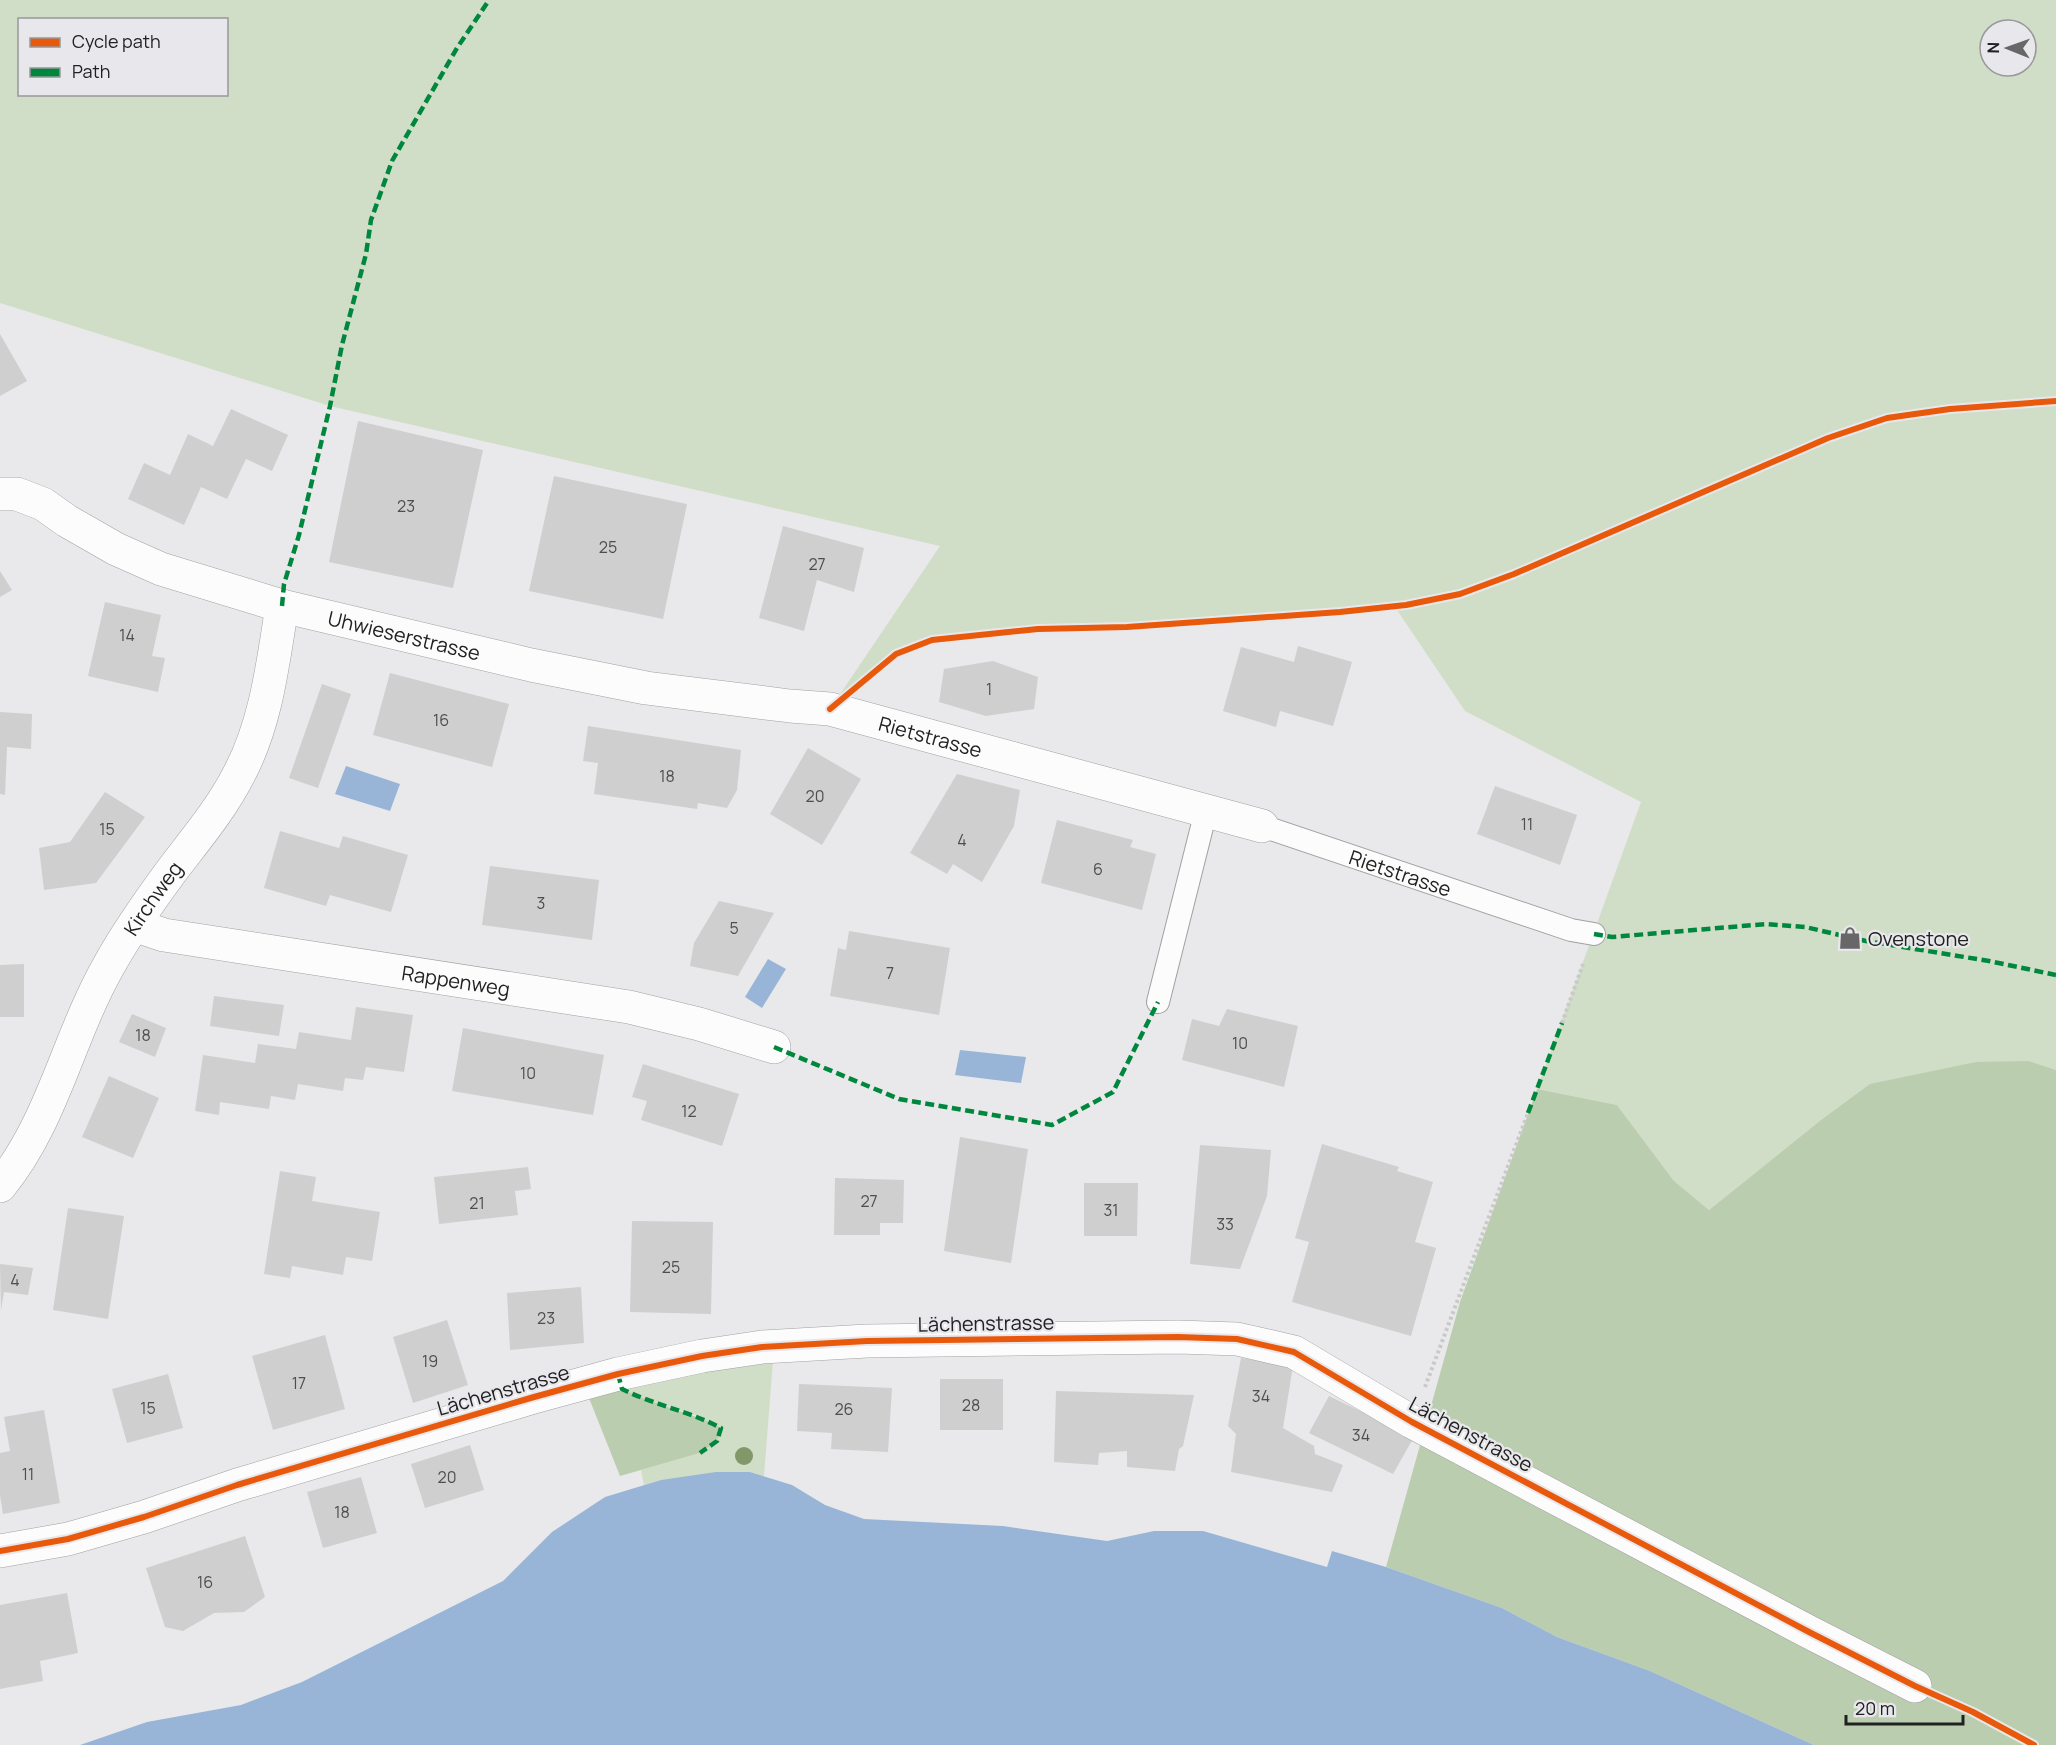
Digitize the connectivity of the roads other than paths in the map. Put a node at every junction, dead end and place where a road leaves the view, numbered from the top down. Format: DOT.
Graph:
graph roads {
  1 [pos="0,494"];
  2 [pos="282,606"];
  3 [pos="830,709"];
  4 [pos="1206,811"];
  5 [pos="1262,826"];
  6 [pos="134,925"];
  7 [pos="1594,934"];
  8 [pos="1158,1002"];
  9 [pos="774,1047"];
  10 [pos="0,1186"];
  11 [pos="0,1551"];
  12 [pos="1915,1686"];
  1 -- 2 [label="street, Uhwieserstrasse"];
  2 -- 3 [label="street, Uhwieserstrasse"];
  2 -- 6 [label="street, Kirchweg"];
  3 -- 4 [label="street, Rietstrasse"];
  4 -- 5 [label="street, Rietstrasse"];
  4 -- 8 [label="lane"];
  5 -- 7 [label="lane, Rietstrasse"];
  6 -- 9 [label="street, Rappenweg"];
  6 -- 10 [label="street, Kirchweg"];
  11 -- 12 [label="street, Lächenstrasse"];
}
